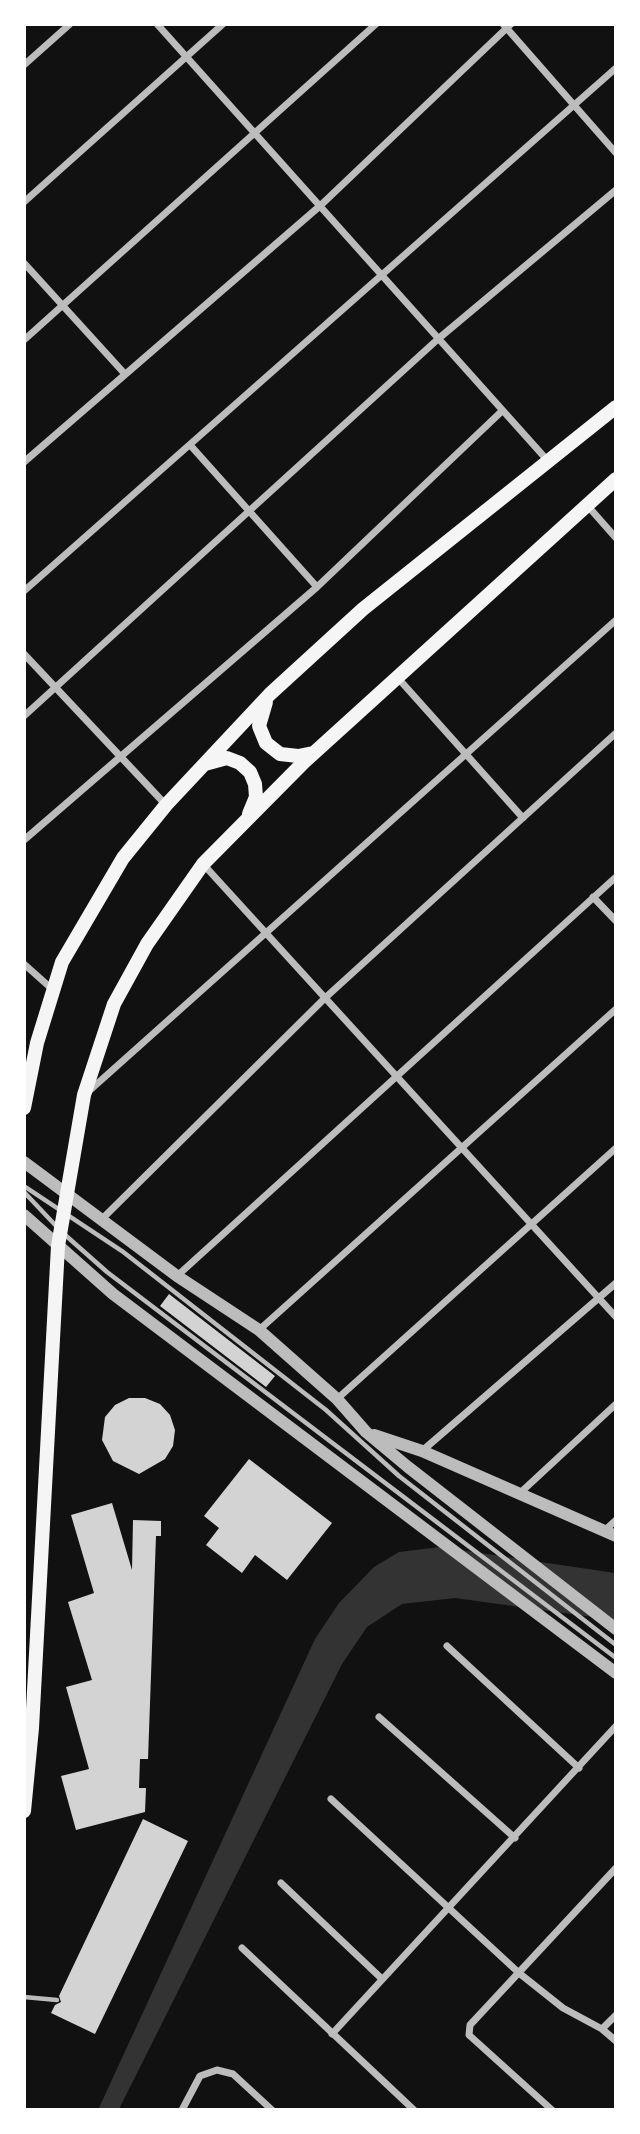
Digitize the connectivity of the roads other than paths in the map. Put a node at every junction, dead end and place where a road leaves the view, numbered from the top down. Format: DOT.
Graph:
graph roads {
  1 [pos="70,24"];
  2 [pos="157,24"];
  3 [pos="223,24"];
  4 [pos="376,24"];
  5 [pos="507,26"];
  6 [pos="187,57"];
  7 [pos="24,65"];
  8 [pos="615,68"];
  9 [pos="573,104"];
  10 [pos="256,135"];
  11 [pos="615,153"];
  12 [pos="615,190"];
  13 [pos="24,202"];
  14 [pos="321,205"];
  15 [pos="24,263"];
  16 [pos="379,275"];
  17 [pos="62,306"];
  18 [pos="438,339"];
  19 [pos="24,340"];
  20 [pos="124,373"];
  21 [pos="615,407"];
  22 [pos="502,411"];
  23 [pos="191,446"];
  24 [pos="548,461"];
  25 [pos="24,463"];
  26 [pos="615,478"];
  27 [pos="586,505"];
  28 [pos="250,512"];
  29 [pos="615,538"];
  30 [pos="317,587"];
  31 [pos="24,591"];
  32 [pos="615,620"];
  33 [pos="24,654"];
  34 [pos="397,676"];
  35 [pos="56,689"];
  36 [pos="270,694"];
  37 [pos="24,716"];
  38 [pos="615,733"];
  39 [pos="316,752"];
  40 [pos="120,755"];
  41 [pos="467,755"];
  42 [pos="201,765"];
  43 [pos="166,805"];
  44 [pos="523,818"];
  45 [pos="245,822"];
  46 [pos="24,840"];
  47 [pos="203,864"];
  48 [pos="615,877"];
  49 [pos="593,897"];
  50 [pos="615,921"];
  51 [pos="264,932"];
  52 [pos="24,964"];
  53 [pos="52,989"];
  54 [pos="325,998"];
  55 [pos="615,1009"];
  56 [pos="29,1072"];
  57 [pos="395,1076"];
  58 [pos="84,1095"];
  59 [pos="24,1108"];
  60 [pos="461,1148"];
  61 [pos="615,1148"];
  62 [pos="24,1162"];
  63 [pos="24,1186"];
  64 [pos="24,1192"];
  65 [pos="65,1194"];
  66 [pos="63,1210"];
  67 [pos="24,1215"];
  68 [pos="102,1220"];
  69 [pos="531,1224"];
  70 [pos="60,1231"];
  71 [pos="58,1246"];
  72 [pos="177,1276"];
  73 [pos="615,1283"];
  74 [pos="598,1299"];
  75 [pos="615,1317"];
  76 [pos="259,1330"];
  77 [pos="338,1399"];
  78 [pos="615,1404"];
  79 [pos="366,1432"];
  80 [pos="422,1451"];
  81 [pos="518,1495"];
  82 [pos="615,1520"];
  83 [pos="602,1532"];
  84 [pos="615,1536"];
  85 [pos="615,1629"];
  86 [pos="615,1645"];
  87 [pos="447,1646"];
  88 [pos="615,1658"];
  89 [pos="615,1673"];
  90 [pos="379,1717"];
  91 [pos="615,1726"];
  92 [pos="33,1728"];
  93 [pos="24,1744"];
  94 [pos="579,1768"];
  95 [pos="331,1798"];
  96 [pos="24,1811"];
  97 [pos="515,1838"];
  98 [pos="615,1868"];
  99 [pos="281,1883"];
  100 [pos="449,1908"];
  101 [pos="242,1948"];
  102 [pos="519,1973"];
  103 [pos="382,1979"];
  104 [pos="24,1997"];
  105 [pos="57,2000"];
  106 [pos="615,2015"];
  107 [pos="602,2029"];
  108 [pos="332,2034"];
  109 [pos="615,2041"];
  110 [pos="182,2109"];
  111 [pos="272,2109"];
  112 [pos="414,2109"];
  113 [pos="552,2109"];
  1 -- 7 [label="street"];
  2 -- 6 [label="street"];
  3 -- 6 [label="street"];
  4 -- 10 [label="street"];
  5 -- 9 [label="street"];
  5 -- 14 [label="street"];
  6 -- 10 [label="street"];
  6 -- 13 [label="street"];
  8 -- 9 [label="street"];
  9 -- 11 [label="street"];
  9 -- 16 [label="street"];
  10 -- 14 [label="street"];
  10 -- 17 [label="street"];
  12 -- 18 [label="street"];
  14 -- 16 [label="street"];
  14 -- 20 [label="street"];
  15 -- 17 [label="street"];
  16 -- 18 [label="street"];
  16 -- 23 [label="street"];
  17 -- 19 [label="street"];
  17 -- 20 [label="street"];
  18 -- 22 [label="street"];
  18 -- 28 [label="street"];
  20 -- 25 [label="street"];
  21 -- 24 [label="main road"];
  22 -- 24 [label="street"];
  22 -- 30 [label="street"];
  23 -- 28 [label="street"];
  23 -- 31 [label="street"];
  24 -- 36 [label="main road"];
  26 -- 27 [label="main road"];
  27 -- 29 [label="street"];
  27 -- 34 [label="main road"];
  28 -- 30 [label="street"];
  28 -- 35 [label="street"];
  30 -- 40 [label="street"];
  32 -- 41 [label="street"];
  33 -- 35 [label="street"];
  34 -- 39 [label="main road"];
  34 -- 41 [label="street"];
  35 -- 37 [label="street"];
  35 -- 40 [label="street"];
  36 -- 39 [label="main road"];
  36 -- 42 [label="main road"];
  38 -- 44 [label="street"];
  39 -- 45 [label="main road"];
  40 -- 43 [label="street"];
  40 -- 46 [label="street"];
  41 -- 44 [label="street"];
  41 -- 51 [label="street"];
  42 -- 43 [label="main road"];
  42 -- 45 [label="main road"];
  43 -- 53 [label="main road"];
  44 -- 54 [label="street"];
  45 -- 47 [label="main road"];
  47 -- 51 [label="street"];
  47 -- 58 [label="main road"];
  48 -- 49 [label="street"];
  49 -- 50 [label="street"];
  49 -- 57 [label="street"];
  51 -- 54 [label="street"];
  51 -- 58 [label="street"];
  52 -- 53 [label="street"];
  53 -- 56 [label="main road"];
  54 -- 57 [label="street"];
  54 -- 68 [label="street"];
  55 -- 60 [label="street"];
  56 -- 59 [label="main road"];
  57 -- 60 [label="street"];
  57 -- 72 [label="street"];
  58 -- 65 [label="main road"];
  60 -- 69 [label="street"];
  60 -- 76 [label="street"];
  61 -- 69 [label="street"];
  62 -- 65 [label="street"];
  63 -- 66 [label="lane"];
  64 -- 70 [label="lane"];
  65 -- 66 [label="main road"];
  65 -- 68 [label="street"];
  66 -- 70 [label="main road"];
  66 -- 86 [label="lane"];
  67 -- 71 [label="street"];
  68 -- 72 [label="street"];
  69 -- 74 [label="street"];
  69 -- 77 [label="street"];
  70 -- 71 [label="main road"];
  70 -- 88 [label="lane"];
  71 -- 89 [label="street"];
  71 -- 92 [label="main road"];
  72 -- 76 [label="street"];
  73 -- 74 [label="street"];
  74 -- 75 [label="street"];
  74 -- 80 [label="street"];
  76 -- 77 [label="street"];
  77 -- 79 [label="street"];
  78 -- 81 [label="street"];
  79 -- 80 [label="street"];
  79 -- 85 [label="street"];
  80 -- 81 [label="street"];
  81 -- 83 [label="street"];
  82 -- 83 [label="street"];
  83 -- 84 [label="street"];
  87 -- 94 [label="street"];
  90 -- 97 [label="street"];
  91 -- 94 [label="street"];
  92 -- 93 [label="main road"];
  92 -- 96 [label="main road"];
  94 -- 97 [label="street"];
  95 -- 100 [label="street"];
  97 -- 100 [label="street"];
  98 -- 102 [label="street"];
  99 -- 103 [label="street"];
  100 -- 102 [label="street"];
  100 -- 103 [label="street"];
  101 -- 108 [label="street"];
  102 -- 107 [label="street"];
  102 -- 113 [label="street"];
  103 -- 108 [label="street"];
  104 -- 105 [label="lane"];
  106 -- 107 [label="street"];
  107 -- 109 [label="street"];
  108 -- 112 [label="street"];
  110 -- 111 [label="street"];
}
